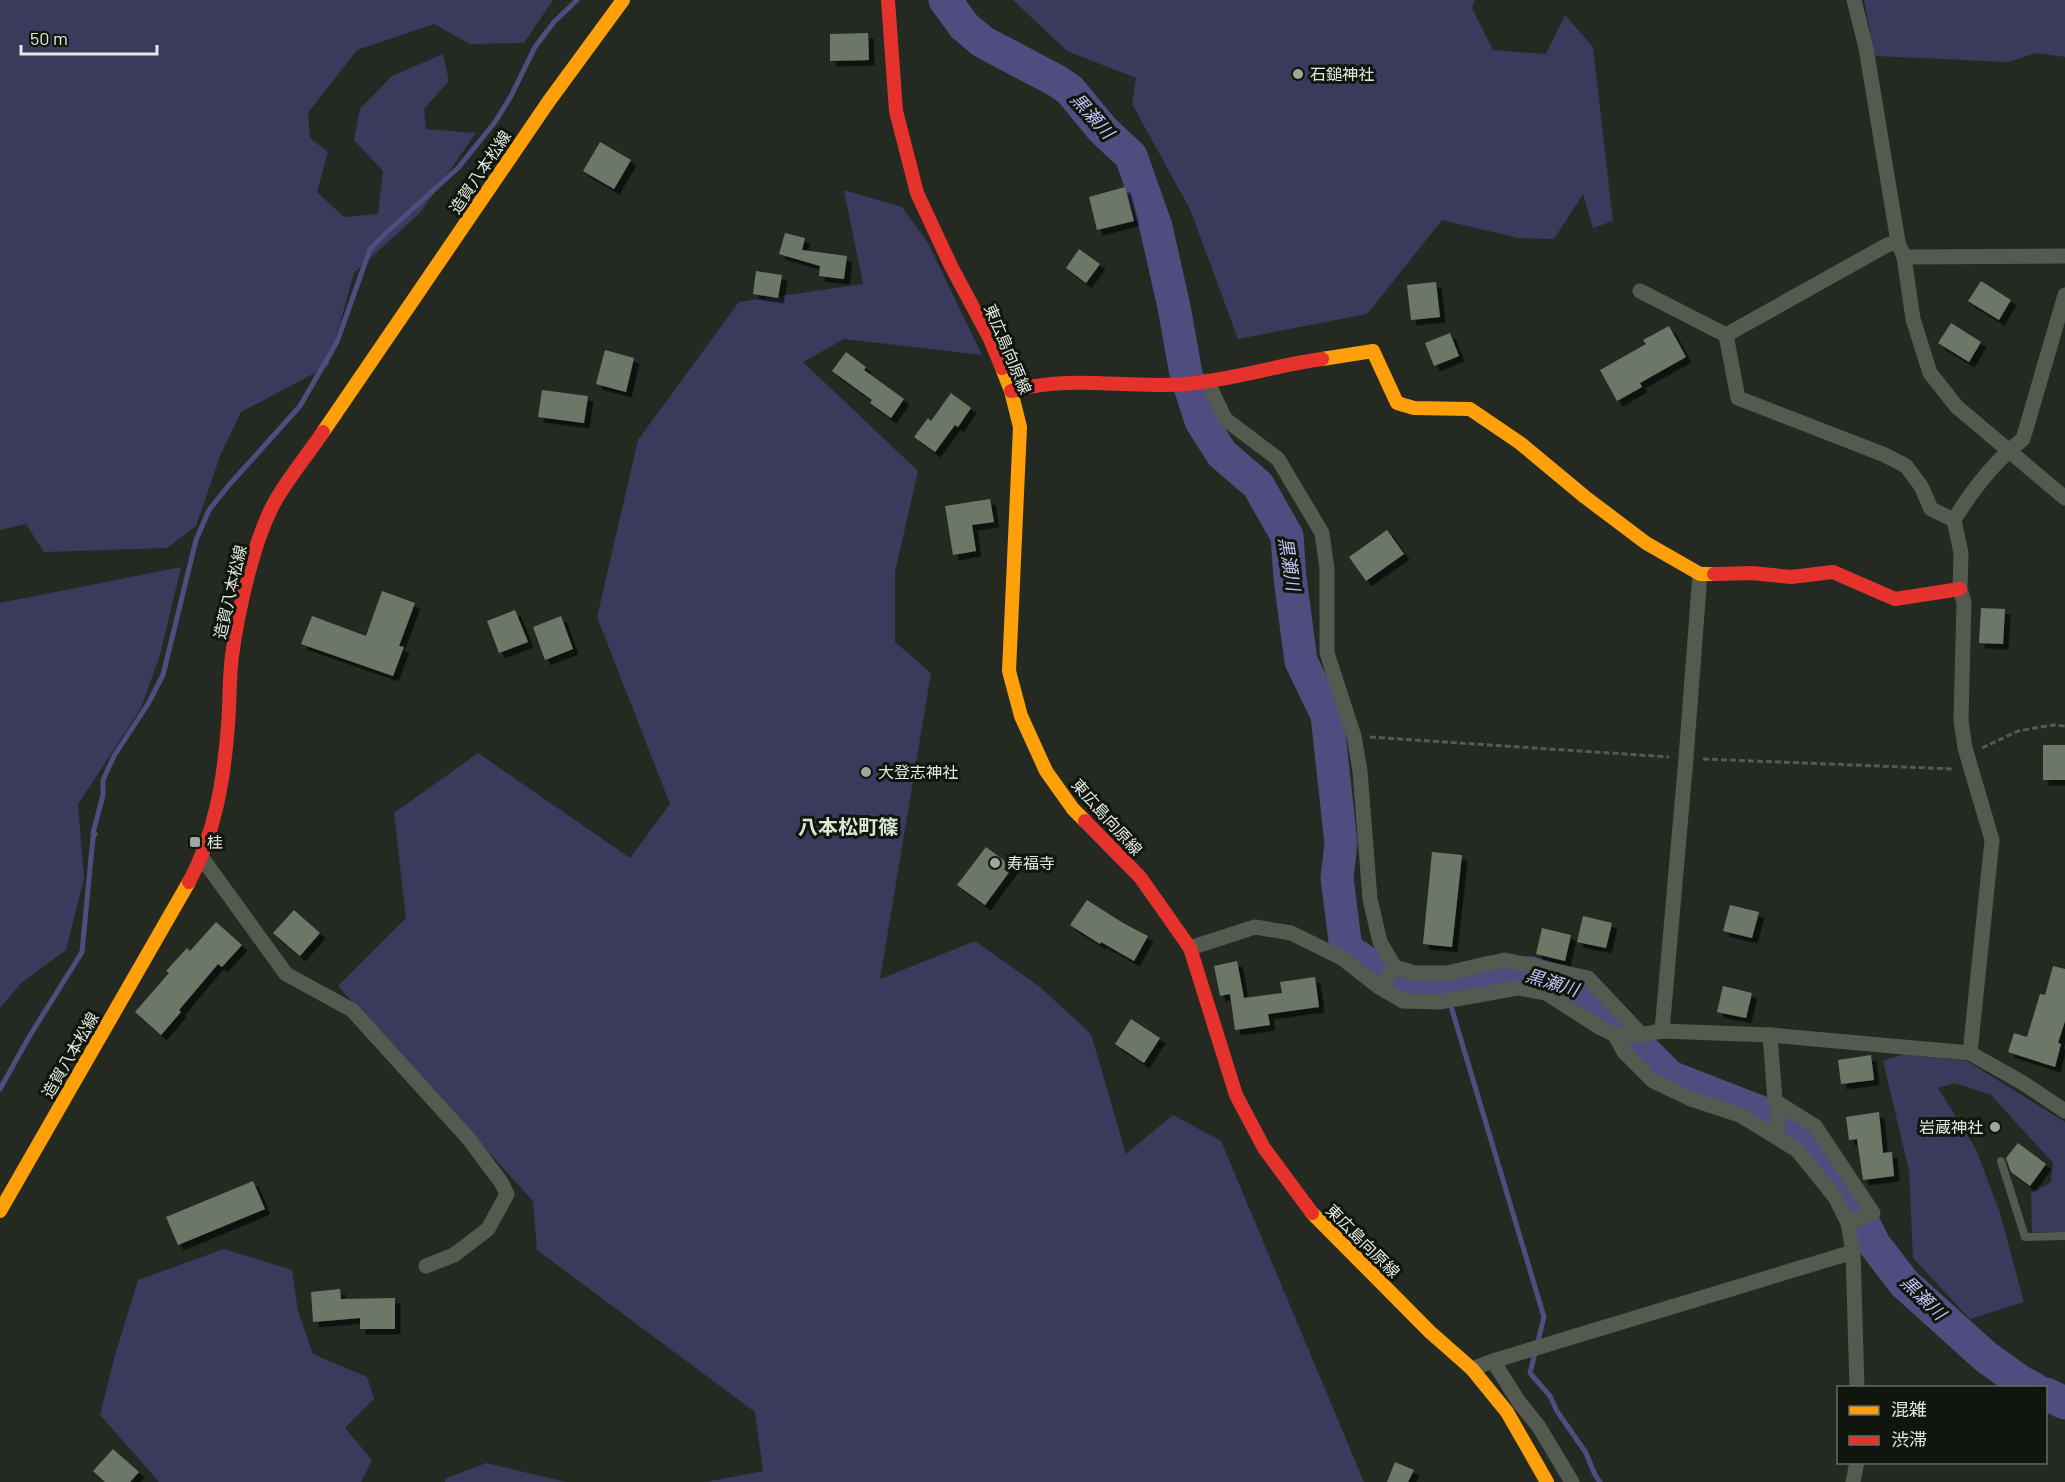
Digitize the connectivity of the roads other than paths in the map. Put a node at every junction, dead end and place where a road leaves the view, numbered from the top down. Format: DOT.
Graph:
graph roads {
  1 [pos="623,0"];
  2 [pos="888,0"];
  3 [pos="1854,0"];
  4 [pos="1898,242"];
  5 [pos="2065,256"];
  6 [pos="1904,257"];
  7 [pos="1641,291"];
  8 [pos="2065,296"];
  9 [pos="1726,335"];
  10 [pos="1202,382"];
  11 [pos="1011,391"];
  12 [pos="2008,450"];
  13 [pos="2065,498"];
  14 [pos="1954,520"];
  15 [pos="1700,574"];
  16 [pos="1960,589"];
  17 [pos="201,858"];
  18 [pos="1190,948"];
  19 [pos="1387,977"];
  20 [pos="1662,1031"];
  21 [pos="1641,1034"];
  22 [pos="1615,1035"];
  23 [pos="1770,1035"];
  24 [pos="1970,1053"];
  25 [pos="1776,1106"];
  26 [pos="2065,1111"];
  27 [pos="1778,1132"];
  28 [pos="2001,1161"];
  29 [pos="0,1211"];
  30 [pos="1848,1223"];
  31 [pos="2065,1236"];
  32 [pos="1853,1252"];
  33 [pos="426,1266"];
  34 [pos="1493,1361"];
  35 [pos="1472,1369"];
  36 [pos="1857,1386"];
  37 [pos="1857,1464"];
  38 [pos="1547,1482"];
  39 [pos="1572,1482"];
  40 [pos="1854,1482"];
  1 -- 17 [label="main road, 造賀八本松線"];
  2 -- 11 [label="main road, 東広島向原線"];
  3 -- 4 [label="street"];
  4 -- 6 [label="street"];
  4 -- 9 [label="street"];
  5 -- 6 [label="street"];
  6 -- 12 [label="street"];
  7 -- 9 [label="street"];
  8 -- 12 [label="street"];
  9 -- 14 [label="street"];
  10 -- 11 [label="main road"];
  10 -- 15 [label="main road"];
  10 -- 19 [label="street"];
  11 -- 18 [label="main road, 東広島向原線"];
  12 -- 13 [label="street"];
  12 -- 14 [label="street"];
  14 -- 16 [label="street"];
  15 -- 16 [label="main road"];
  15 -- 20 [label="street"];
  16 -- 24 [label="street"];
  17 -- 29 [label="main road, 造賀八本松線"];
  17 -- 33 [label="street"];
  18 -- 19 [label="street"];
  18 -- 35 [label="main road, 東広島向原線"];
  19 -- 21 [label="street"];
  19 -- 22 [label="street"];
  20 -- 21 [label="street"];
  20 -- 23 [label="street"];
  21 -- 22 [label="street"];
  22 -- 27 [label="street"];
  23 -- 24 [label="street"];
  23 -- 25 [label="street"];
  24 -- 26 [label="street"];
  25 -- 27 [label="street"];
  25 -- 30 [label="street"];
  27 -- 30 [label="street"];
  28 -- 31 [label="lane"];
  30 -- 32 [label="street"];
  32 -- 34 [label="street"];
  32 -- 36 [label="street"];
  34 -- 35 [label="street"];
  34 -- 39 [label="street"];
  35 -- 38 [label="main road, 東広島向原線"];
  37 -- 40 [label="street"];
}
